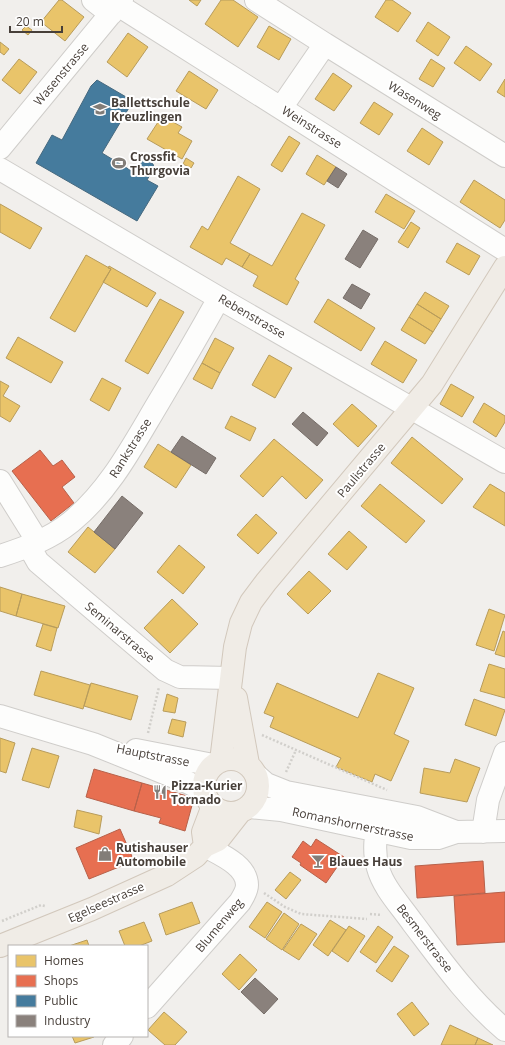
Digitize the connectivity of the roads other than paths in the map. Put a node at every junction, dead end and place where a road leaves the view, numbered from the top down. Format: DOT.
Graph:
graph roads {
  1 [pos="93,0"];
  2 [pos="256,0"];
  3 [pos="117,6"];
  4 [pos="325,44"];
  5 [pos="281,108"];
  6 [pos="0,148"];
  7 [pos="505,156"];
  8 [pos="0,169"];
  9 [pos="505,250"];
  10 [pos="505,267"];
  11 [pos="220,298"];
  12 [pos="412,408"];
  13 [pos="505,462"];
  14 [pos="0,481"];
  15 [pos="34,544"];
  16 [pos="0,556"];
  17 [pos="231,678"];
  18 [pos="0,716"];
  19 [pos="93,744"];
  20 [pos="505,753"];
  21 [pos="217,763"];
  22 [pos="253,770"];
  23 [pos="208,798"];
  24 [pos="244,809"];
  25 [pos="378,821"];
  26 [pos="505,831"];
  27 [pos="484,832"];
  28 [pos="205,846"];
  29 [pos="0,946"];
  30 [pos="148,1007"];
  31 [pos="501,1023"];
  32 [pos="121,1037"];
  33 [pos="114,1045"];
  1 -- 3 [label="street, Weinstrasse"];
  2 -- 4 [label="street, Wasenweg"];
  3 -- 5 [label="street, Weinstrasse"];
  3 -- 6 [label="street, Wasenstrasse"];
  4 -- 5 [label="street"];
  4 -- 7 [label="street, Wasenweg"];
  5 -- 9 [label="street, Weinstrasse"];
  8 -- 11 [label="street, Rebenstrasse"];
  10 -- 12 [label="main road, Paulistrasse"];
  11 -- 12 [label="street, Rebenstrasse"];
  11 -- 15 [label="street, Rankstrasse"];
  12 -- 13 [label="street, Rebenstrasse"];
  12 -- 17 [label="main road, Paulistrasse"];
  14 -- 15 [label="street, Seminarstrasse"];
  15 -- 16 [label="street, Rankstrasse"];
  15 -- 17 [label="street, Seminarstrasse"];
  17 -- 21 [label="main road, Paulistrasse"];
  17 -- 22 [label="main road, Paulistrasse"];
  18 -- 19 [label="street, Hauptstrasse"];
  19 -- 21 [label="street, Hauptstrasse"];
  19 -- 23 [label="street, Hauptstrasse"];
  20 -- 27 [label="street"];
  21 -- 22 [label="main road"];
  21 -- 23 [label="main road"];
  22 -- 24 [label="main road"];
  22 -- 25 [label="street, Romanshornerstrasse"];
  23 -- 24 [label="main road"];
  23 -- 28 [label="main road"];
  24 -- 25 [label="street, Romanshornerstrasse"];
  24 -- 28 [label="main road, Egelseestrasse"];
  25 -- 27 [label="street, Romanshornerstrasse"];
  25 -- 31 [label="street, Besmerstrasse"];
  26 -- 27 [label="street, Romanshornerstrasse"];
  28 -- 29 [label="main road, Egelseestrasse"];
  28 -- 30 [label="street, Blumenweg"];
  32 -- 33 [label="street"];
}
